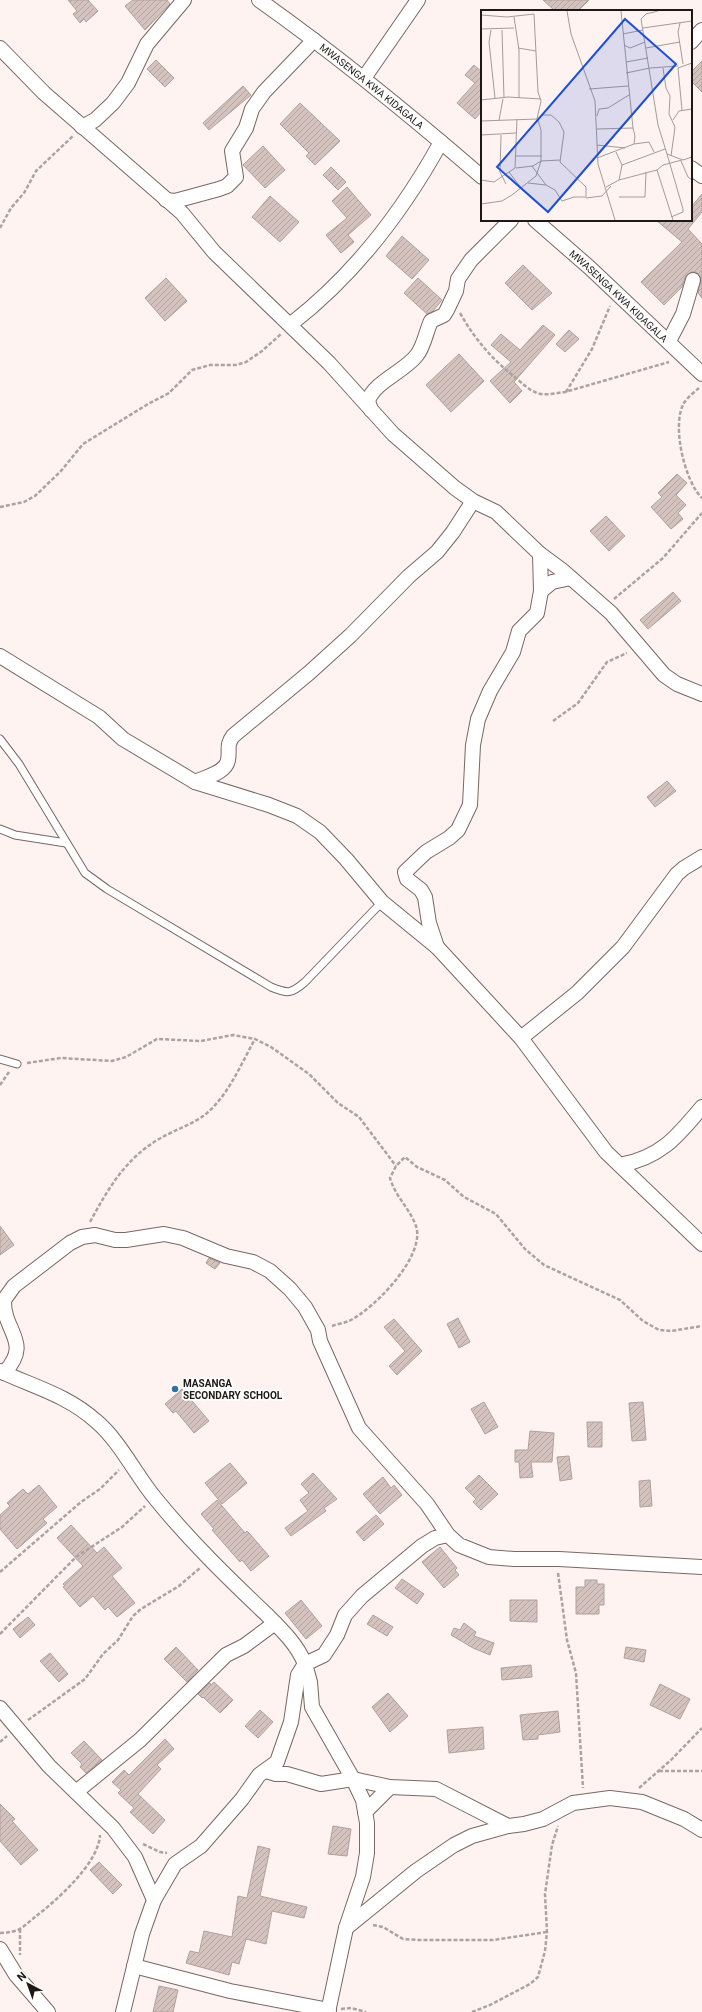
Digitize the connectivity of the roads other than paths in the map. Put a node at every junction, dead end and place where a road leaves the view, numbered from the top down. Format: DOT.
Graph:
graph roads {
  1 [pos="184,0"];
  2 [pos="259,0"];
  3 [pos="418,0"];
  4 [pos="702,30"];
  5 [pos="314,40"];
  6 [pos="692,41"];
  7 [pos="0,48"];
  8 [pos="364,78"];
  9 [pos="82,127"];
  10 [pos="441,142"];
  11 [pos="692,169"];
  12 [pos="481,176"];
  13 [pos="702,176"];
  14 [pos="166,200"];
  15 [pos="510,221"];
  16 [pos="536,221"];
  17 [pos="693,280"];
  18 [pos="291,324"];
  19 [pos="669,341"];
  20 [pos="701,380"];
  21 [pos="371,410"];
  22 [pos="473,501"];
  23 [pos="540,554"];
  24 [pos="571,578"];
  25 [pos="541,591"];
  26 [pos="0,656"];
  27 [pos="702,694"];
  28 [pos="0,738"];
  29 [pos="195,782"];
  30 [pos="0,829"];
  31 [pos="66,843"];
  32 [pos="702,857"];
  33 [pos="382,902"];
  34 [pos="437,947"];
  35 [pos="521,1038"];
  36 [pos="0,1059"];
  37 [pos="17,1064"];
  38 [pos="702,1108"];
  39 [pos="620,1165"];
  40 [pos="702,1244"];
  41 [pos="2,1372"];
  42 [pos="434,1516"];
  43 [pos="448,1534"];
  44 [pos="422,1546"];
  45 [pos="702,1567"];
  46 [pos="276,1623"];
  47 [pos="305,1664"];
  48 [pos="0,1708"];
  49 [pos="266,1771"];
  50 [pos="354,1779"];
  51 [pos="390,1787"];
  52 [pos="76,1792"];
  53 [pos="365,1812"];
  54 [pos="508,1826"];
  55 [pos="702,1830"];
  56 [pos="154,1900"];
  57 [pos="349,1926"];
  58 [pos="0,1949"];
  59 [pos="134,1966"];
  60 [pos="328,2011"];
  61 [pos="48,2012"];
  62 [pos="123,2012"];
  1 -- 9 [label="street"];
  2 -- 5 [label="street, MWASENGA KWA KIDAGALA"];
  3 -- 8 [label="street"];
  4 -- 6 [label="street"];
  5 -- 8 [label="street, MWASENGA KWA KIDAGALA"];
  5 -- 14 [label="street"];
  7 -- 9 [label="street"];
  8 -- 10 [label="street, MWASENGA KWA KIDAGALA"];
  9 -- 14 [label="street"];
  10 -- 12 [label="street, MWASENGA KWA KIDAGALA"];
  10 -- 18 [label="street"];
  11 -- 13 [label="street"];
  14 -- 18 [label="street"];
  15 -- 21 [label="street"];
  16 -- 19 [label="street, MWASENGA KWA KIDAGALA"];
  17 -- 19 [label="street"];
  18 -- 21 [label="street"];
  19 -- 20 [label="street, MWASENGA KWA KIDAGALA"];
  21 -- 22 [label="street"];
  22 -- 23 [label="street"];
  22 -- 29 [label="street"];
  23 -- 24 [label="street"];
  23 -- 25 [label="street"];
  24 -- 25 [label="street"];
  24 -- 27 [label="street"];
  25 -- 34 [label="street"];
  26 -- 29 [label="street"];
  28 -- 31 [label="lane"];
  29 -- 33 [label="street"];
  30 -- 31 [label="lane"];
  31 -- 33 [label="lane"];
  32 -- 35 [label="street"];
  33 -- 34 [label="street"];
  34 -- 35 [label="street"];
  35 -- 39 [label="street"];
  36 -- 37 [label="lane"];
  38 -- 39 [label="street"];
  39 -- 40 [label="street"];
  41 -- 42 [label="street"];
  41 -- 46 [label="street"];
  42 -- 43 [label="street"];
  42 -- 44 [label="street"];
  43 -- 44 [label="street"];
  43 -- 45 [label="street"];
  44 -- 47 [label="street"];
  46 -- 47 [label="street"];
  46 -- 52 [label="street"];
  47 -- 49 [label="street"];
  47 -- 50 [label="street"];
  48 -- 52 [label="street"];
  49 -- 50 [label="street"];
  49 -- 56 [label="street"];
  50 -- 51 [label="street"];
  50 -- 53 [label="street"];
  51 -- 53 [label="street"];
  51 -- 54 [label="street"];
  52 -- 56 [label="street"];
  53 -- 57 [label="street"];
  54 -- 55 [label="street"];
  54 -- 57 [label="street"];
  56 -- 59 [label="street"];
  57 -- 60 [label="street"];
  58 -- 61 [label="street"];
  59 -- 60 [label="street"];
  59 -- 62 [label="street"];
}
